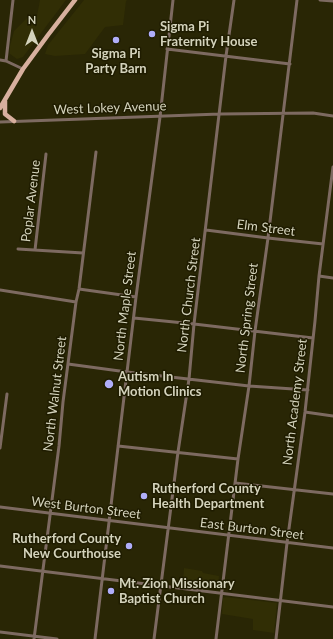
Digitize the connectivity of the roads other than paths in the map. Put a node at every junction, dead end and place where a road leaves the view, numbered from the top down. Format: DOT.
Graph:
graph roads {
  1 [pos="13,0"];
  2 [pos="75,0"];
  3 [pos="173,0"];
  4 [pos="234,0"];
  5 [pos="297,0"];
  6 [pos="320,0"];
  7 [pos="333,1"];
  8 [pos="167,49"];
  9 [pos="226,56"];
  10 [pos="0,60"];
  11 [pos="6,61"];
  12 [pos="290,64"];
  13 [pos="23,69"];
  14 [pos="5,100"];
  15 [pos="0,108"];
  16 [pos="283,113"];
  17 [pos="220,114"];
  18 [pos="160,116"];
  19 [pos="333,116"];
  20 [pos="14,121"];
  21 [pos="0,122"];
  22 [pos="96,152"];
  23 [pos="46,154"];
  24 [pos="333,167"];
  25 [pos="206,230"];
  26 [pos="268,238"];
  27 [pos="323,244"];
  28 [pos="18,249"];
  29 [pos="35,250"];
  30 [pos="84,253"];
  31 [pos="318,276"];
  32 [pos="333,278"];
  33 [pos="79,289"];
  34 [pos="0,290"];
  35 [pos="136,297"];
  36 [pos="76,302"];
  37 [pos="134,318"];
  38 [pos="194,324"];
  39 [pos="254,331"];
  40 [pos="313,338"];
  41 [pos="68,364"];
  42 [pos="127,372"];
  43 [pos="189,379"];
  44 [pos="249,386"];
  45 [pos="308,390"];
  46 [pos="7,394"];
  47 [pos="305,412"];
  48 [pos="333,416"];
  49 [pos="118,446"];
  50 [pos="0,448"];
  51 [pos="178,452"];
  52 [pos="238,458"];
  53 [pos="235,483"];
  54 [pos="294,490"];
  55 [pos="333,494"];
  56 [pos="0,507"];
  57 [pos="50,513"];
  58 [pos="109,520"];
  59 [pos="169,528"];
  60 [pos="229,536"];
  61 [pos="287,543"];
  62 [pos="333,548"];
  63 [pos="0,566"];
  64 [pos="42,571"];
  65 [pos="102,579"];
  66 [pos="161,586"];
  67 [pos="222,594"];
  68 [pos="280,600"];
  69 [pos="333,607"];
  70 [pos="0,632"];
  71 [pos="34,638"];
  72 [pos="57,639"];
  73 [pos="95,639"];
  74 [pos="154,639"];
  75 [pos="216,639"];
  76 [pos="276,639"];
  1 -- 11 [label="street"];
  2 -- 13 [label="main road"];
  3 -- 8 [label="street, North Maple Street"];
  4 -- 9 [label="street, North Church Street"];
  5 -- 12 [label="street, North Spring Street"];
  6 -- 7 [label="street"];
  8 -- 9 [label="street"];
  8 -- 18 [label="street, North Maple Street"];
  9 -- 12 [label="street"];
  9 -- 17 [label="street, North Church Street"];
  10 -- 11 [label="street"];
  11 -- 13 [label="street"];
  12 -- 16 [label="street, North Spring Street"];
  13 -- 14 [label="main road"];
  14 -- 15 [label="main road"];
  14 -- 20 [label="main road"];
  16 -- 17 [label="street, West Lokey Avenue"];
  16 -- 19 [label="street, West Lokey Avenue"];
  16 -- 26 [label="street, North Spring Street"];
  17 -- 18 [label="street, West Lokey Avenue"];
  17 -- 25 [label="street, North Church Street"];
  18 -- 20 [label="street, West Lokey Avenue"];
  18 -- 35 [label="street, North Maple Street"];
  20 -- 21 [label="street, West Lokey Avenue"];
  22 -- 30 [label="street, North Walnut Street"];
  23 -- 29 [label="street, Poplar Avenue"];
  24 -- 27 [label="street, North Academy Street"];
  25 -- 26 [label="street, Elm Street"];
  25 -- 38 [label="street, North Church Street"];
  26 -- 27 [label="street, Elm Street"];
  26 -- 39 [label="street, North Spring Street"];
  27 -- 31 [label="street, North Academy Street"];
  28 -- 29 [label="street"];
  29 -- 30 [label="street"];
  30 -- 33 [label="street, North Walnut Street"];
  31 -- 32 [label="street"];
  31 -- 40 [label="street, North Academy Street"];
  33 -- 35 [label="street"];
  33 -- 36 [label="street, North Walnut Street"];
  34 -- 36 [label="street"];
  35 -- 37 [label="street, North Maple Street"];
  36 -- 41 [label="street, North Walnut Street"];
  37 -- 38 [label="street"];
  37 -- 42 [label="street, North Maple Street"];
  38 -- 39 [label="street"];
  38 -- 43 [label="street, North Church Street"];
  39 -- 40 [label="street"];
  39 -- 44 [label="street, North Spring Street"];
  40 -- 45 [label="street, North Academy Street"];
  41 -- 42 [label="street"];
  41 -- 57 [label="street, North Walnut Street"];
  42 -- 43 [label="street"];
  42 -- 49 [label="street, North Maple Street"];
  43 -- 44 [label="street"];
  43 -- 51 [label="street, North Church Street"];
  44 -- 45 [label="street"];
  44 -- 52 [label="street, North Spring Street"];
  45 -- 47 [label="street, North Academy Street"];
  46 -- 50 [label="street"];
  47 -- 48 [label="street"];
  47 -- 54 [label="street, North Academy Street"];
  49 -- 51 [label="street"];
  49 -- 58 [label="street, North Maple Street"];
  51 -- 52 [label="street"];
  51 -- 59 [label="street, North Church Street"];
  52 -- 53 [label="street, North Spring Street"];
  53 -- 54 [label="street"];
  53 -- 60 [label="street, North Spring Street"];
  54 -- 55 [label="street"];
  54 -- 61 [label="street, North Academy Street"];
  56 -- 57 [label="street, West Burton Street"];
  57 -- 58 [label="street, West Burton Street"];
  57 -- 64 [label="street, North Walnut Street"];
  58 -- 59 [label="street, West Burton Street"];
  58 -- 65 [label="street, North Maple Street"];
  59 -- 60 [label="street, East Burton Street"];
  59 -- 66 [label="street, North Church Street"];
  60 -- 61 [label="street, East Burton Street"];
  60 -- 67 [label="street, North Spring Street"];
  61 -- 62 [label="street, East Burton Street"];
  61 -- 68 [label="street, North Academy Street"];
  63 -- 64 [label="street"];
  64 -- 65 [label="street"];
  64 -- 71 [label="street, North Walnut Street"];
  65 -- 66 [label="street"];
  65 -- 73 [label="street, North Maple Street"];
  66 -- 67 [label="street"];
  66 -- 74 [label="street, North Church Street"];
  67 -- 68 [label="street"];
  67 -- 75 [label="street, North Spring Street"];
  68 -- 69 [label="street"];
  68 -- 76 [label="street, North Academy Street"];
  70 -- 71 [label="street"];
  71 -- 72 [label="street"];
}
